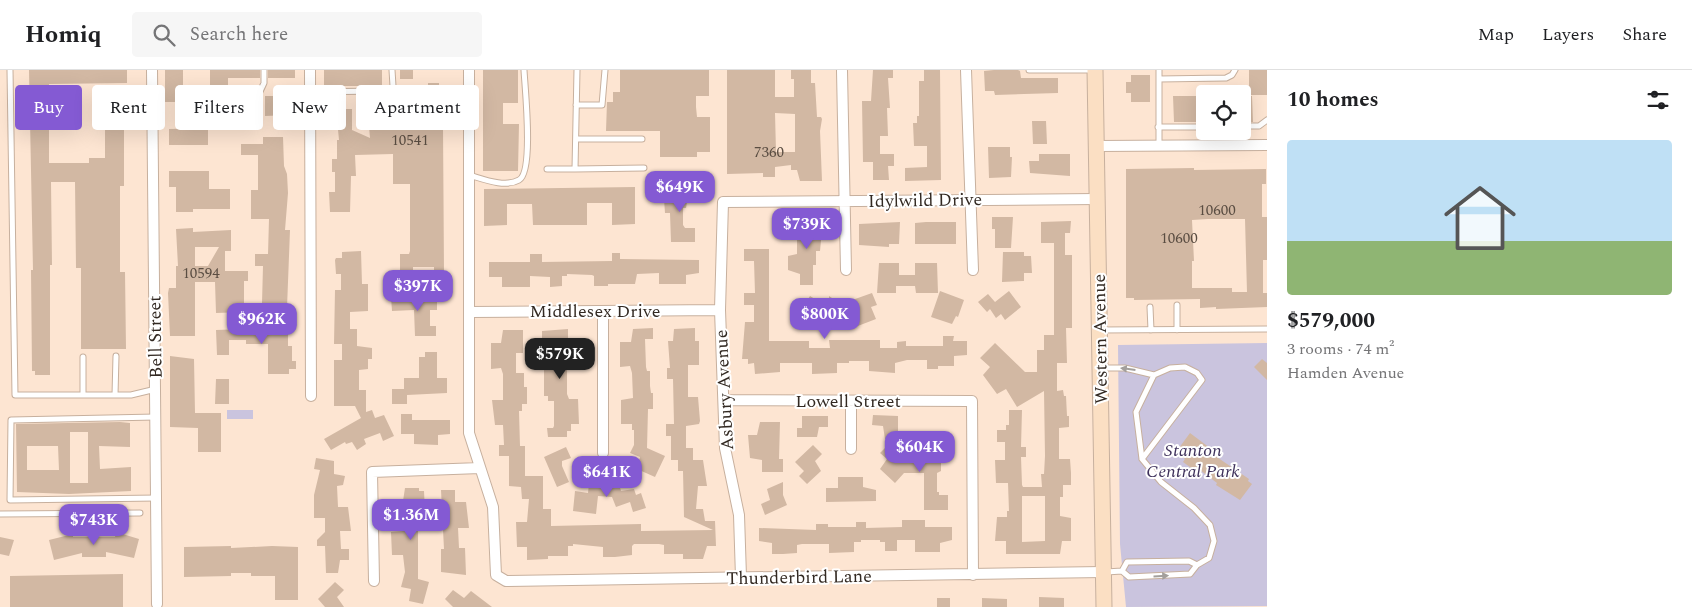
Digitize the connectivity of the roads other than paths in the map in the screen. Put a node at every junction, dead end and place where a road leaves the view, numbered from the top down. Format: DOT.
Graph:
graph roads {
  1 [pos="10,70"];
  2 [pos="152,70"];
  3 [pos="264,70"];
  4 [pos="310,70"];
  5 [pos="392,70"];
  6 [pos="469,70"];
  7 [pos="524,70"];
  8 [pos="577,70"];
  9 [pos="605,70"];
  10 [pos="966,70"];
  11 [pos="1029,70"];
  12 [pos="1089,70"];
  13 [pos="1095,70"];
  14 [pos="1159,70"];
  15 [pos="1235,70"];
  16 [pos="842,72"];
  17 [pos="1159,79"];
  18 [pos="263,85"];
  19 [pos="310,85"];
  20 [pos="393,85"];
  21 [pos="576,105"];
  22 [pos="1267,120"];
  23 [pos="1251,126"];
  24 [pos="1158,127"];
  25 [pos="1196,127"];
  26 [pos="310,130"];
  27 [pos="576,139"];
  28 [pos="642,139"];
  29 [pos="1267,144"];
  30 [pos="1096,146"];
  31 [pos="1158,146"];
  32 [pos="644,168"];
  33 [pos="547,169"];
  34 [pos="575,169"];
  35 [pos="469,175"];
  36 [pos="1097,199"];
  37 [pos="970,200"];
  38 [pos="844,201"];
  39 [pos="723,202"];
  40 [pos="846,270"];
  41 [pos="973,270"];
  42 [pos="1177,305"];
  43 [pos="1150,307"];
  44 [pos="720,310"];
  45 [pos="603,311"];
  46 [pos="470,312"];
  47 [pos="1267,328"];
  48 [pos="1100,330"];
  49 [pos="1151,330"];
  50 [pos="1177,330"];
  51 [pos="83,356"];
  52 [pos="116,356"];
  53 [pos="1100,368"];
  54 [pos="1154,375"];
  55 [pos="156,389"];
  56 [pos="83,395"];
  57 [pos="115,395"];
  58 [pos="311,396"];
  59 [pos="724,400"];
  60 [pos="851,401"];
  61 [pos="156,417"];
  62 [pos="851,449"];
  63 [pos="603,454"];
  64 [pos="1142,459"];
  65 [pos="480,468"];
  66 [pos="157,498"];
  67 [pos="140,512"];
  68 [pos="0,514"];
  69 [pos="1197,565"];
  70 [pos="1122,571"];
  71 [pos="1103,572"];
  72 [pos="973,575"];
  73 [pos="741,578"];
  74 [pos="374,581"];
  75 [pos="157,604"];
  76 [pos="1104,607"];
  1 -- 56 [label="lane"];
  2 -- 55 [label="street, Bell Street"];
  3 -- 18 [label="lane"];
  4 -- 19 [label="street"];
  5 -- 20 [label="lane"];
  6 -- 35 [label="street"];
  7 -- 35 [label="lane"];
  8 -- 21 [label="lane"];
  9 -- 21 [label="lane"];
  10 -- 37 [label="street"];
  11 -- 12 [label="lane"];
  13 -- 30 [label="street, Western Avenue"];
  14 -- 17 [label="lane"];
  15 -- 17 [label="lane"];
  16 -- 38 [label="street"];
  17 -- 24 [label="lane"];
  21 -- 27 [label="lane"];
  22 -- 23 [label="lane"];
  24 -- 25 [label="lane"];
  24 -- 31 [label="lane"];
  26 -- 58 [label="street"];
  27 -- 28 [label="lane"];
  27 -- 34 [label="lane"];
  29 -- 31 [label="street"];
  30 -- 31 [label="street"];
  30 -- 36 [label="street, Western Avenue"];
  32 -- 34 [label="lane"];
  33 -- 34 [label="lane"];
  35 -- 46 [label="street"];
  36 -- 37 [label="street, Idylwild Drive"];
  36 -- 48 [label="street, Western Avenue"];
  37 -- 38 [label="street, Idylwild Drive"];
  37 -- 41 [label="street"];
  38 -- 39 [label="street, Idylwild Drive"];
  38 -- 40 [label="street"];
  39 -- 44 [label="street, Asbury Avenue"];
  42 -- 50 [label="lane"];
  43 -- 49 [label="lane"];
  44 -- 45 [label="street, Middlesex Drive"];
  44 -- 59 [label="street, Asbury Avenue"];
  45 -- 46 [label="street, Middlesex Drive"];
  45 -- 63 [label="street"];
  46 -- 65 [label="street"];
  47 -- 50 [label="lane"];
  48 -- 49 [label="lane"];
  48 -- 53 [label="street, Western Avenue"];
  49 -- 50 [label="lane"];
  51 -- 56 [label="lane"];
  52 -- 57 [label="lane"];
  54 -- 53 [label="lane, one-way"];
  53 -- 71 [label="street, Western Avenue"];
  54 -- 64 [label="lane"];
  54 -- 64 [label="lane"];
  55 -- 57 [label="lane"];
  55 -- 61 [label="street, Bell Street"];
  56 -- 57 [label="lane"];
  59 -- 60 [label="street, Lowell Street"];
  59 -- 73 [label="street, Asbury Avenue"];
  60 -- 62 [label="street"];
  60 -- 72 [label="street, Lowell Street"];
  61 -- 66 [label="street, Bell Street"];
  61 -- 66 [label="lane"];
  64 -- 69 [label="lane"];
  65 -- 73 [label="street, Thunderbird Lane"];
  65 -- 74 [label="street"];
  66 -- 75 [label="street, Bell Street"];
  67 -- 68 [label="lane"];
  69 -- 70 [label="lane"];
  70 -- 69 [label="lane, one-way"];
  70 -- 71 [label="lane"];
  71 -- 72 [label="street, Thunderbird Lane"];
  71 -- 76 [label="street, Western Avenue"];
  72 -- 73 [label="street, Thunderbird Lane"];
}
